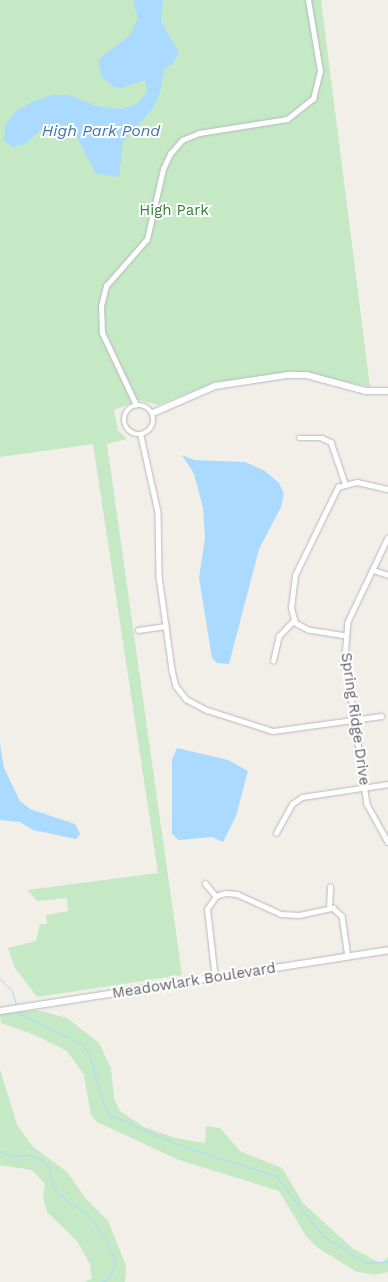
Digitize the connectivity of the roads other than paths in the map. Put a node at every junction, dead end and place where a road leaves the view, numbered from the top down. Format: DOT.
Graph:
graph roads {
  1 [pos="308,0"];
  2 [pos="388,391"];
  3 [pos="136,405"];
  4 [pos="153,412"];
  5 [pos="141,436"];
  6 [pos="299,438"];
  7 [pos="345,483"];
  8 [pos="388,489"];
  9 [pos="388,538"];
  10 [pos="373,570"];
  11 [pos="388,575"];
  12 [pos="294,620"];
  13 [pos="166,626"];
  14 [pos="138,630"];
  15 [pos="346,636"];
  16 [pos="273,661"];
  17 [pos="380,716"];
  18 [pos="354,720"];
  19 [pos="388,784"];
  20 [pos="364,787"];
  21 [pos="276,833"];
  22 [pos="388,842"];
  23 [pos="205,883"];
  24 [pos="330,887"];
  25 [pos="216,896"];
  26 [pos="329,907"];
  27 [pos="388,950"];
  28 [pos="348,957"];
  29 [pos="215,978"];
  30 [pos="0,1011"];
  1 -- 3 [label="street"];
  2 -- 4 [label="street"];
  3 -- 4 [label="street"];
  3 -- 5 [label="street"];
  4 -- 5 [label="street"];
  5 -- 13 [label="street"];
  6 -- 7 [label="street"];
  7 -- 8 [label="street"];
  7 -- 12 [label="street"];
  9 -- 10 [label="street, Spring Ridge Drive"];
  10 -- 11 [label="street"];
  10 -- 15 [label="street, Spring Ridge Drive"];
  12 -- 15 [label="street"];
  12 -- 16 [label="street"];
  13 -- 14 [label="street"];
  13 -- 18 [label="street"];
  15 -- 18 [label="street, Spring Ridge Drive"];
  17 -- 18 [label="street"];
  18 -- 20 [label="street, Spring Ridge Drive"];
  19 -- 20 [label="street"];
  20 -- 21 [label="street"];
  20 -- 22 [label="street, Spring Ridge Drive"];
  23 -- 25 [label="street"];
  24 -- 26 [label="street"];
  25 -- 26 [label="street"];
  25 -- 29 [label="street"];
  26 -- 28 [label="street"];
  27 -- 28 [label="street, Meadowlark Boulevard"];
  28 -- 29 [label="street, Meadowlark Boulevard"];
  29 -- 30 [label="street, Meadowlark Boulevard"];
}
